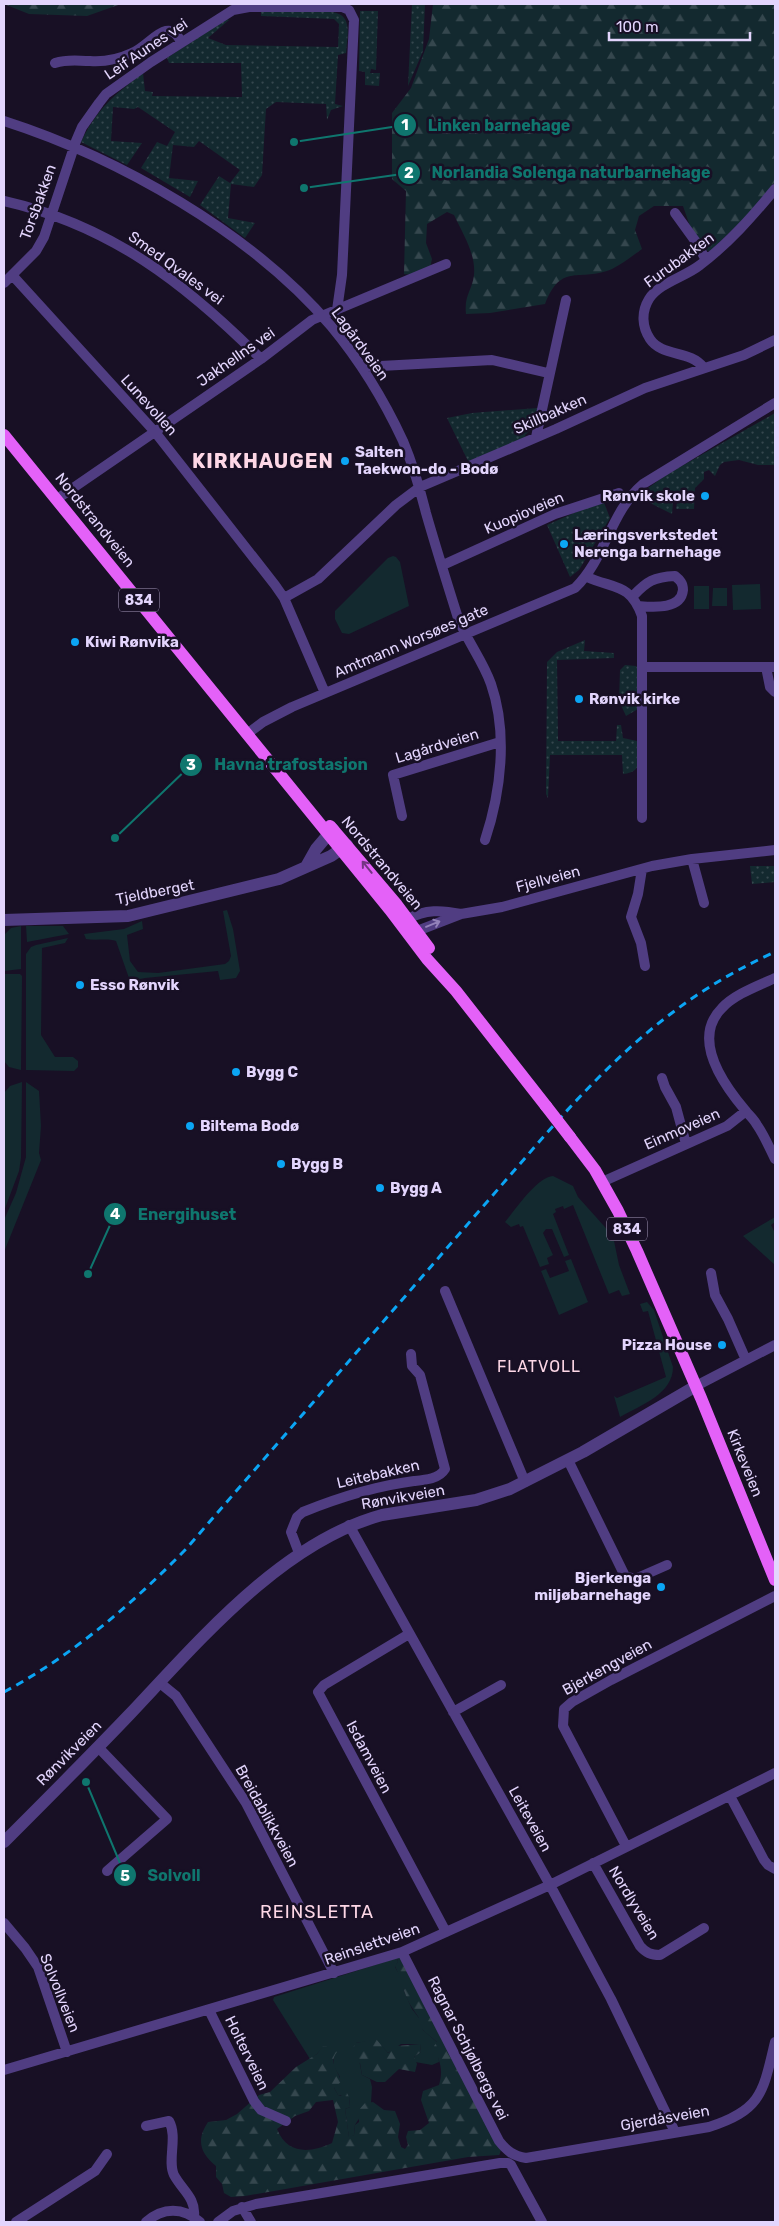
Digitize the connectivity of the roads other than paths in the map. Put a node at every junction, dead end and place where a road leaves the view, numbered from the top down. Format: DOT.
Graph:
graph roads {
  1 [pos="182,42"];
  2 [pos="55,63"];
  3 [pos="4,121"];
  4 [pos="74,149"];
  5 [pos="775,189"];
  6 [pos="4,201"];
  7 [pos="675,213"];
  8 [pos="52,214"];
  9 [pos="706,260"];
  10 [pos="446,264"];
  11 [pos="13,276"];
  12 [pos="4,283"];
  13 [pos="566,300"];
  14 [pos="337,310"];
  15 [pos="322,316"];
  16 [pos="775,340"];
  17 [pos="261,359"];
  18 [pos="362,367"];
  19 [pos="703,367"];
  20 [pos="548,373"];
  21 [pos="775,403"];
  22 [pos="155,432"];
  23 [pos="4,435"];
  24 [pos="536,437"];
  25 [pos="420,487"];
  26 [pos="619,492"];
  27 [pos="57,499"];
  28 [pos="443,564"];
  29 [pos="587,577"];
  30 [pos="633,596"];
  31 [pos="284,598"];
  32 [pos="638,606"];
  33 [pos="464,634"];
  34 [pos="770,667"];
  35 [pos="643,668"];
  36 [pos="775,692"];
  37 [pos="325,694"];
  38 [pos="247,734"];
  39 [pos="500,742"];
  40 [pos="402,816"];
  41 [pos="642,818"];
  42 [pos="330,832"];
  43 [pos="485,840"];
  44 [pos="344,848"];
  45 [pos="775,850"];
  46 [pos="692,859"];
  47 [pos="307,865"];
  48 [pos="642,869"];
  49 [pos="704,902"];
  50 [pos="461,914"];
  51 [pos="4,920"];
  52 [pos="410,926"];
  53 [pos="645,966"];
  54 [pos="775,978"];
  55 [pos="662,1078"];
  56 [pos="746,1111"];
  57 [pos="686,1144"];
  58 [pos="775,1159"];
  59 [pos="602,1182"];
  60 [pos="711,1273"];
  61 [pos="445,1290"];
  62 [pos="775,1345"];
  63 [pos="411,1354"];
  64 [pos="746,1360"];
  65 [pos="696,1386"];
  66 [pos="568,1460"];
  67 [pos="525,1482"];
  68 [pos="349,1525"];
  69 [pos="299,1554"];
  70 [pos="667,1565"];
  71 [pos="775,1580"];
  72 [pos="775,1596"];
  73 [pos="409,1634"];
  74 [pos="160,1683"];
  75 [pos="501,1684"];
  76 [pos="453,1712"];
  77 [pos="98,1747"];
  78 [pos="775,1773"];
  79 [pos="730,1796"];
  80 [pos="4,1842"];
  81 [pos="626,1846"];
  82 [pos="593,1863"];
  83 [pos="775,1869"];
  84 [pos="107,1871"];
  85 [pos="550,1885"];
  86 [pos="4,1923"];
  87 [pos="704,1928"];
  88 [pos="446,1932"];
  89 [pos="402,1952"];
  90 [pos="334,1973"];
  91 [pos="209,2010"];
  92 [pos="775,2042"];
  93 [pos="67,2052"];
  94 [pos="4,2070"];
  95 [pos="286,2120"];
  96 [pos="146,2126"];
  97 [pos="676,2132"];
  98 [pos="108,2154"];
  99 [pos="510,2158"];
  100 [pos="242,2207"];
  101 [pos="197,2219"];
  102 [pos="16,2222"];
  103 [pos="146,2222"];
  104 [pos="218,2222"];
  105 [pos="251,2222"];
  106 [pos="542,2222"];
  1 -- 2 [label="street"];
  1 -- 4 [label="street, Leif Aunes vei"];
  1 -- 14 [label="street, Leif Aunes vei"];
  3 -- 4 [label="street, Lagårdveien"];
  4 -- 8 [label="street, Torsbakken"];
  4 -- 15 [label="street, Lagårdveien"];
  5 -- 9 [label="street, Furubakken"];
  6 -- 8 [label="street, Smed Qvales vei"];
  7 -- 9 [label="street"];
  8 -- 11 [label="street, Torsbakken"];
  8 -- 17 [label="street, Smed Qvales vei"];
  9 -- 19 [label="street, Furubakken"];
  10 -- 14 [label="street, Jakhellns vei"];
  11 -- 12 [label="street, Torsbakken"];
  11 -- 22 [label="street, Lunevollen"];
  13 -- 20 [label="street"];
  14 -- 15 [label="street, Jakhellns vei"];
  15 -- 17 [label="street, Jakhellns vei"];
  15 -- 18 [label="street, Lagårdveien"];
  16 -- 19 [label="street, Skillbakken"];
  17 -- 22 [label="street, Jakhellns vei"];
  18 -- 20 [label="street"];
  18 -- 25 [label="street, Lagårdveien"];
  19 -- 24 [label="street, Skillbakken"];
  20 -- 24 [label="street"];
  21 -- 29 [label="street, Amtmann Worsøes gate"];
  22 -- 27 [label="street, Jakhellns vei"];
  22 -- 31 [label="street, Lunevollen"];
  23 -- 27 [label="main road, Nordstrandveien / 834"];
  24 -- 25 [label="street, Skillbakken"];
  25 -- 28 [label="street, Lagårdveien"];
  25 -- 31 [label="street, Skillbakken"];
  26 -- 28 [label="street, Kuopioveien"];
  27 -- 38 [label="main road, Nordstrandveien / 834"];
  28 -- 33 [label="street, Lagårdveien"];
  29 -- 30 [label="street"];
  29 -- 33 [label="street, Amtmann Worsøes gate"];
  30 -- 32 [label="street"];
  30 -- 32 [label="street"];
  31 -- 37 [label="street, Lunevollen"];
  32 -- 35 [label="street"];
  33 -- 37 [label="street, Amtmann Worsøes gate"];
  33 -- 39 [label="street, Lagårdveien"];
  34 -- 35 [label="street"];
  34 -- 36 [label="street"];
  35 -- 41 [label="street"];
  37 -- 38 [label="street, Amtmann Worsøes gate"];
  38 -- 42 [label="main road, Nordstrandveien / 834"];
  39 -- 40 [label="street, Lagårdveien"];
  39 -- 43 [label="street, Lagårdveien"];
  42 -- 44 [label="main road, Nordstrandveien / 834"];
  42 -- 47 [label="street, Tjeldberget"];
  44 -- 47 [label="street, Tjeldberget"];
  44 -- 52 [label="main road, Nordstrandveien / 834"];
  45 -- 46 [label="street, Fjellveien"];
  46 -- 48 [label="street, Fjellveien"];
  46 -- 49 [label="street"];
  47 -- 51 [label="street, Tjeldberget"];
  48 -- 50 [label="street, Fjellveien"];
  48 -- 53 [label="street"];
  52 -- 50 [label="street, Fjellveien, one-way"];
  50 -- 52 [label="street, Fjellveien"];
  52 -- 59 [label="main road, Nordstrandveien / 834, bridge"];
  54 -- 56 [label="street, Einmoveien"];
  55 -- 57 [label="street"];
  56 -- 57 [label="street, Einmoveien"];
  56 -- 58 [label="street"];
  57 -- 59 [label="street, Einmoveien"];
  59 -- 65 [label="main road, 834"];
  60 -- 64 [label="street"];
  61 -- 67 [label="street"];
  62 -- 64 [label="street, Rønvikveien"];
  63 -- 69 [label="street, Leitebakken"];
  64 -- 65 [label="street, Rønvikveien"];
  65 -- 66 [label="street, Rønvikveien"];
  65 -- 71 [label="main road, Kirkeveien / 834"];
  66 -- 67 [label="street, Rønvikveien"];
  66 -- 70 [label="street"];
  67 -- 68 [label="street, Rønvikveien"];
  68 -- 69 [label="street, Rønvikveien"];
  68 -- 73 [label="street, Leiteveien"];
  69 -- 74 [label="street, Rønvikveien"];
  72 -- 81 [label="street, Bjerkengveien"];
  73 -- 76 [label="street, Leiteveien"];
  73 -- 88 [label="street, Isdamveien"];
  74 -- 77 [label="street, Rønvikveien"];
  74 -- 90 [label="street, Breidablikkveien"];
  75 -- 76 [label="street"];
  76 -- 85 [label="street, Leiteveien"];
  77 -- 80 [label="street, Rønvikveien"];
  77 -- 84 [label="street"];
  78 -- 79 [label="street, Reinslettveien"];
  79 -- 81 [label="street, Reinslettveien"];
  79 -- 83 [label="street"];
  81 -- 82 [label="street, Reinslettveien"];
  82 -- 85 [label="street, Reinslettveien"];
  82 -- 87 [label="street, Nordlyveien"];
  85 -- 88 [label="street, Reinslettveien"];
  85 -- 97 [label="street, Leiteveien"];
  86 -- 93 [label="street, Solvollveien"];
  88 -- 89 [label="street, Reinslettveien"];
  89 -- 90 [label="street, Reinslettveien"];
  89 -- 99 [label="street, Ragnar Schjølbergs vei"];
  90 -- 91 [label="street, Reinslettveien"];
  91 -- 93 [label="street, Reinslettveien"];
  91 -- 95 [label="street, Holterveien"];
  92 -- 97 [label="street, Gjerdåsveien"];
  93 -- 94 [label="street, Reinslettveien"];
  96 -- 101 [label="street"];
  97 -- 99 [label="street, Gjerdåsveien"];
  98 -- 102 [label="street"];
  99 -- 100 [label="street, Gjerdåsveien"];
  99 -- 106 [label="street, Ragnar Schjølbergs vei"];
  100 -- 104 [label="street, Gjerdåsveien"];
  100 -- 105 [label="street"];
  101 -- 103 [label="street"];
}
